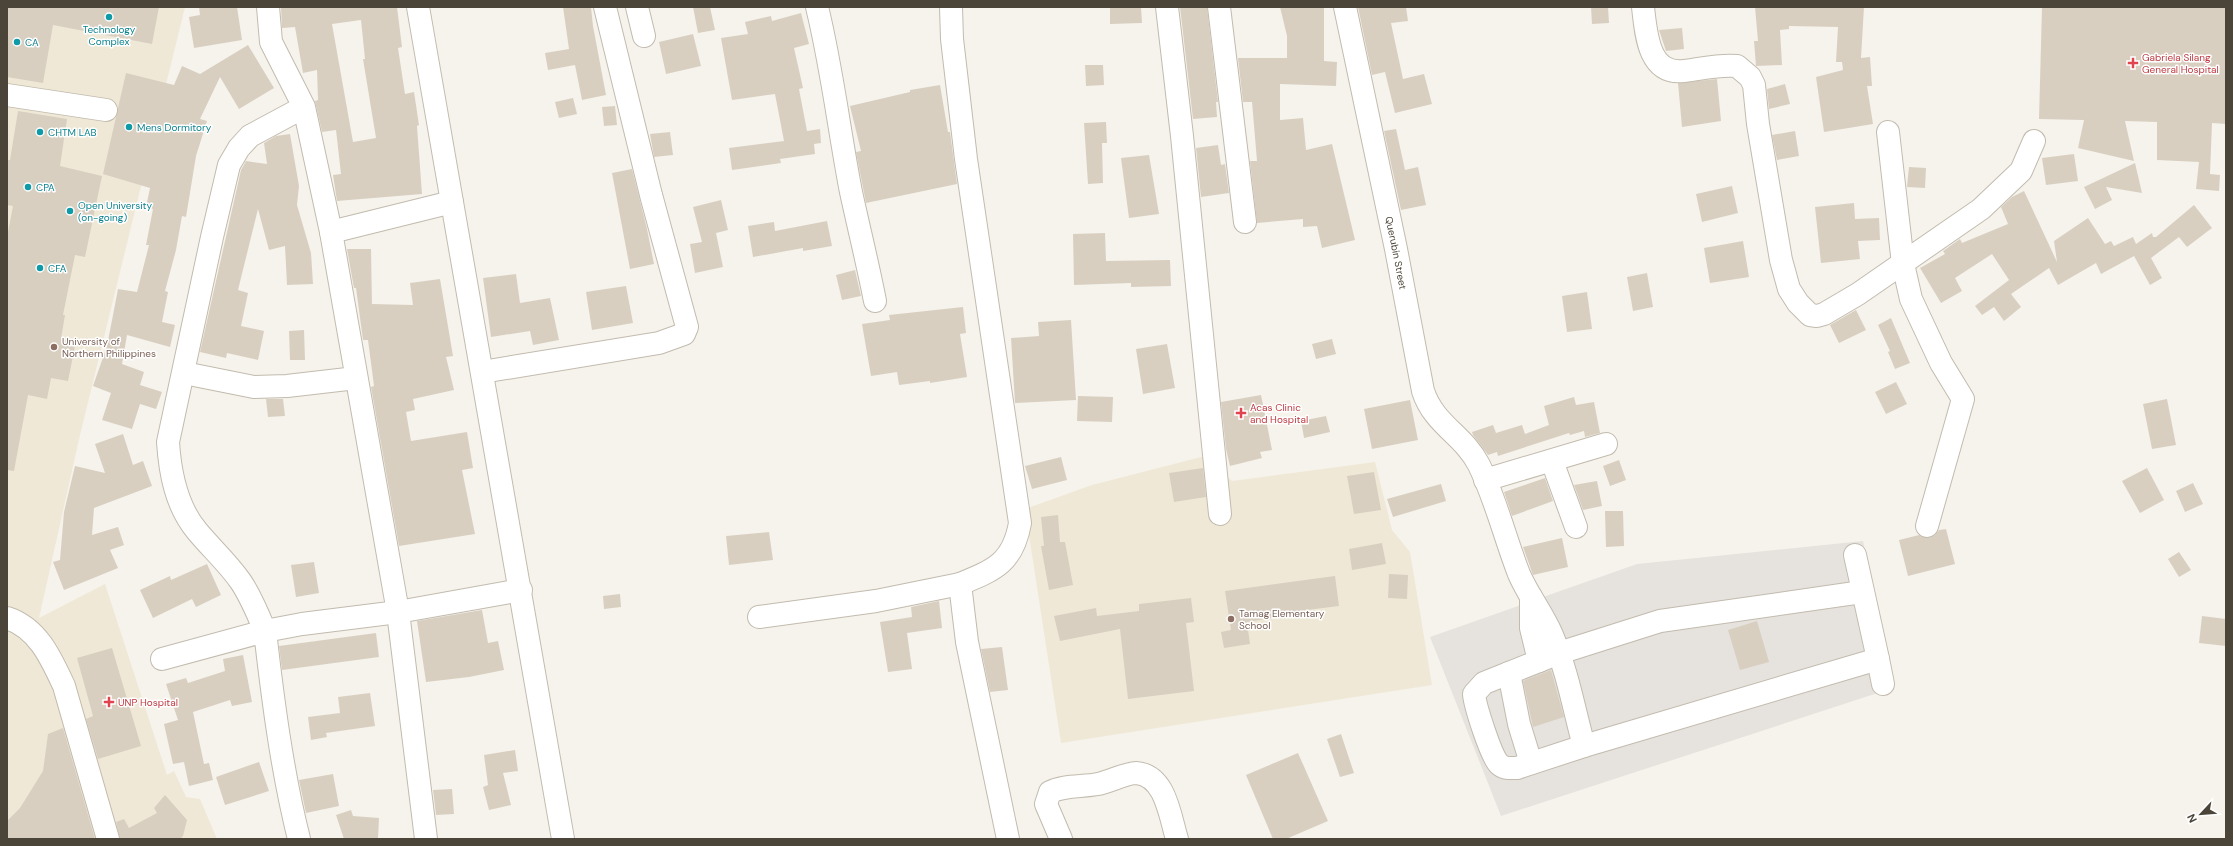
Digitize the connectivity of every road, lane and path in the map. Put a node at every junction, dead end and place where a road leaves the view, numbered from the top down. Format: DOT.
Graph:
graph roads {
  1 [pos="268,7"];
  2 [pos="418,7"];
  3 [pos="606,7"];
  4 [pos="637,7"];
  5 [pos="818,7"];
  6 [pos="951,7"];
  7 [pos="1167,7"];
  8 [pos="1219,7"];
  9 [pos="1345,7"];
  10 [pos="1643,7"];
  11 [pos="644,36"];
  12 [pos="7,95"];
  13 [pos="304,108"];
  14 [pos="106,110"];
  15 [pos="1888,132"];
  16 [pos="2034,141"];
  17 [pos="452,202"];
  18 [pos="1245,222"];
  19 [pos="331,232"];
  20 [pos="1903,264"];
  21 [pos="876,301"];
  22 [pos="482,372"];
  23 [pos="184,373"];
  24 [pos="356,378"];
  25 [pos="1606,444"];
  26 [pos="1552,461"];
  27 [pos="1485,480"];
  28 [pos="1220,514"];
  29 [pos="1927,526"];
  30 [pos="1576,528"];
  31 [pos="1855,555"];
  32 [pos="960,584"];
  33 [pos="521,590"];
  34 [pos="1862,592"];
  35 [pos="1531,597"];
  36 [pos="398,612"];
  37 [pos="759,617"];
  38 [pos="7,618"];
  39 [pos="265,631"];
  40 [pos="1560,653"];
  41 [pos="162,659"];
  42 [pos="1878,659"];
  43 [pos="1540,661"];
  44 [pos="1508,673"];
  45 [pos="1883,684"];
  46 [pos="1584,746"];
  47 [pos="1531,763"];
  48 [pos="108,839"];
  49 [pos="299,839"];
  50 [pos="426,839"];
  51 [pos="564,839"];
  52 [pos="1008,839"];
  53 [pos="1062,839"];
  54 [pos="1177,839"];
  1 -- 13 [label="street"];
  2 -- 17 [label="street"];
  3 -- 22 [label="street"];
  4 -- 11 [label="street"];
  5 -- 21 [label="street"];
  6 -- 32 [label="street"];
  7 -- 28 [label="street"];
  8 -- 18 [label="street"];
  9 -- 27 [label="street, Querubin Street"];
  10 -- 20 [label="street"];
  12 -- 14 [label="street"];
  13 -- 19 [label="street"];
  13 -- 23 [label="street"];
  15 -- 20 [label="street"];
  16 -- 20 [label="street"];
  17 -- 19 [label="street"];
  17 -- 22 [label="street"];
  19 -- 24 [label="street"];
  20 -- 29 [label="street"];
  22 -- 33 [label="street"];
  23 -- 24 [label="street"];
  23 -- 39 [label="street"];
  24 -- 36 [label="street"];
  25 -- 26 [label="street"];
  26 -- 27 [label="street"];
  26 -- 30 [label="street"];
  27 -- 35 [label="street, Querubin Street"];
  31 -- 34 [label="street"];
  32 -- 37 [label="street"];
  32 -- 52 [label="street"];
  33 -- 36 [label="street"];
  33 -- 51 [label="street"];
  34 -- 40 [label="street"];
  34 -- 42 [label="street"];
  35 -- 40 [label="street, Querubin Street"];
  35 -- 43 [label="street"];
  36 -- 39 [label="street"];
  36 -- 50 [label="street"];
  38 -- 48 [label="street"];
  39 -- 41 [label="street"];
  39 -- 49 [label="street"];
  40 -- 43 [label="street"];
  40 -- 46 [label="street, Querubin Street"];
  42 -- 45 [label="street"];
  42 -- 46 [label="street"];
  43 -- 44 [label="street"];
  44 -- 47 [label="street"];
  44 -- 47 [label="street"];
  46 -- 47 [label="street"];
  53 -- 54 [label="street"];
}
